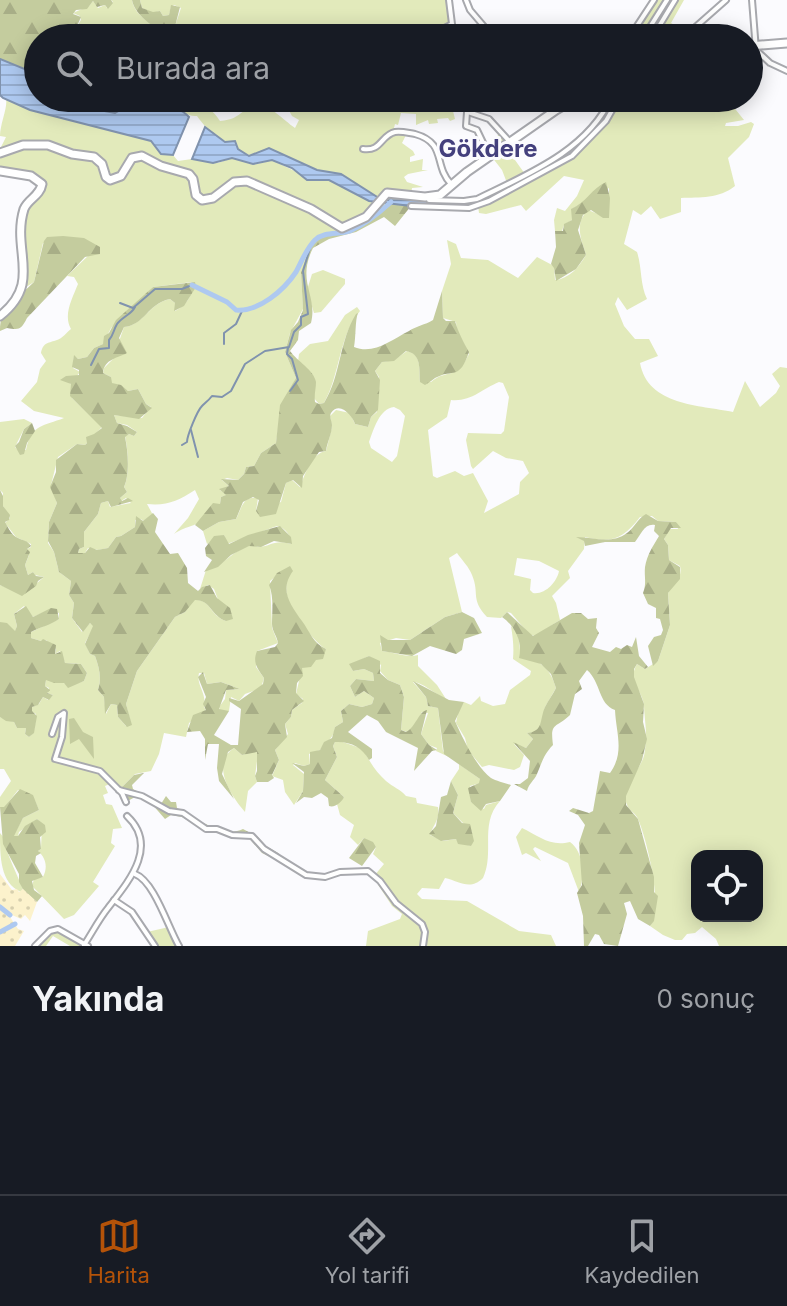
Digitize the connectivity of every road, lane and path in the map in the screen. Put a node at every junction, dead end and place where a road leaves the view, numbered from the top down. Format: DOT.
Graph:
graph roads {
  1 [pos="449,0"];
  2 [pos="466,0"];
  3 [pos="654,0"];
  4 [pos="667,0"];
  5 [pos="675,0"];
  6 [pos="726,0"];
  7 [pos="752,0"];
  8 [pos="452,24"];
  9 [pos="482,24"];
  10 [pos="638,24"];
  11 [pos="652,24"];
  12 [pos="660,24"];
  13 [pos="699,24"];
  14 [pos="752,24"];
  15 [pos="787,43"];
  16 [pos="763,45"];
  17 [pos="763,57"];
  18 [pos="787,71"];
  19 [pos="468,112"];
  20 [pos="553,112"];
  21 [pos="603,112"];
  22 [pos="611,112"];
  23 [pos="586,138"];
  24 [pos="510,142"];
  25 [pos="363,149"];
  26 [pos="0,153"];
  27 [pos="490,157"];
  28 [pos="0,171"];
  29 [pos="452,185"];
  30 [pos="429,202"];
  31 [pos="411,206"];
  32 [pos="0,316"];
  33 [pos="52,734"];
  34 [pos="119,790"];
  35 [pos="126,802"];
  36 [pos="127,816"];
  37 [pos="135,874"];
  38 [pos="114,900"];
  39 [pos="86,945"];
  40 [pos="35,946"];
  41 [pos="155,946"];
  42 [pos="179,946"];
  43 [pos="423,946"];
  1 -- 8 [label="street"];
  2 -- 9 [label="street"];
  3 -- 10 [label="street"];
  4 -- 11 [label="street"];
  5 -- 12 [label="street"];
  6 -- 13 [label="street"];
  7 -- 14 [label="street"];
  15 -- 16 [label="street"];
  17 -- 18 [label="street"];
  19 -- 24 [label="street"];
  19 -- 27 [label="street"];
  20 -- 24 [label="street"];
  21 -- 23 [label="street"];
  22 -- 23 [label="street"];
  23 -- 30 [label="street"];
  24 -- 27 [label="street"];
  25 -- 29 [label="street"];
  26 -- 30 [label="street"];
  27 -- 29 [label="street"];
  28 -- 32 [label="street"];
  29 -- 30 [label="street"];
  30 -- 31 [label="street"];
  33 -- 34 [label="street"];
  34 -- 35 [label="street"];
  34 -- 43 [label="street"];
  36 -- 37 [label="street"];
  37 -- 38 [label="street"];
  37 -- 42 [label="street"];
  38 -- 39 [label="street"];
  38 -- 41 [label="street"];
  39 -- 40 [label="street"];
}
